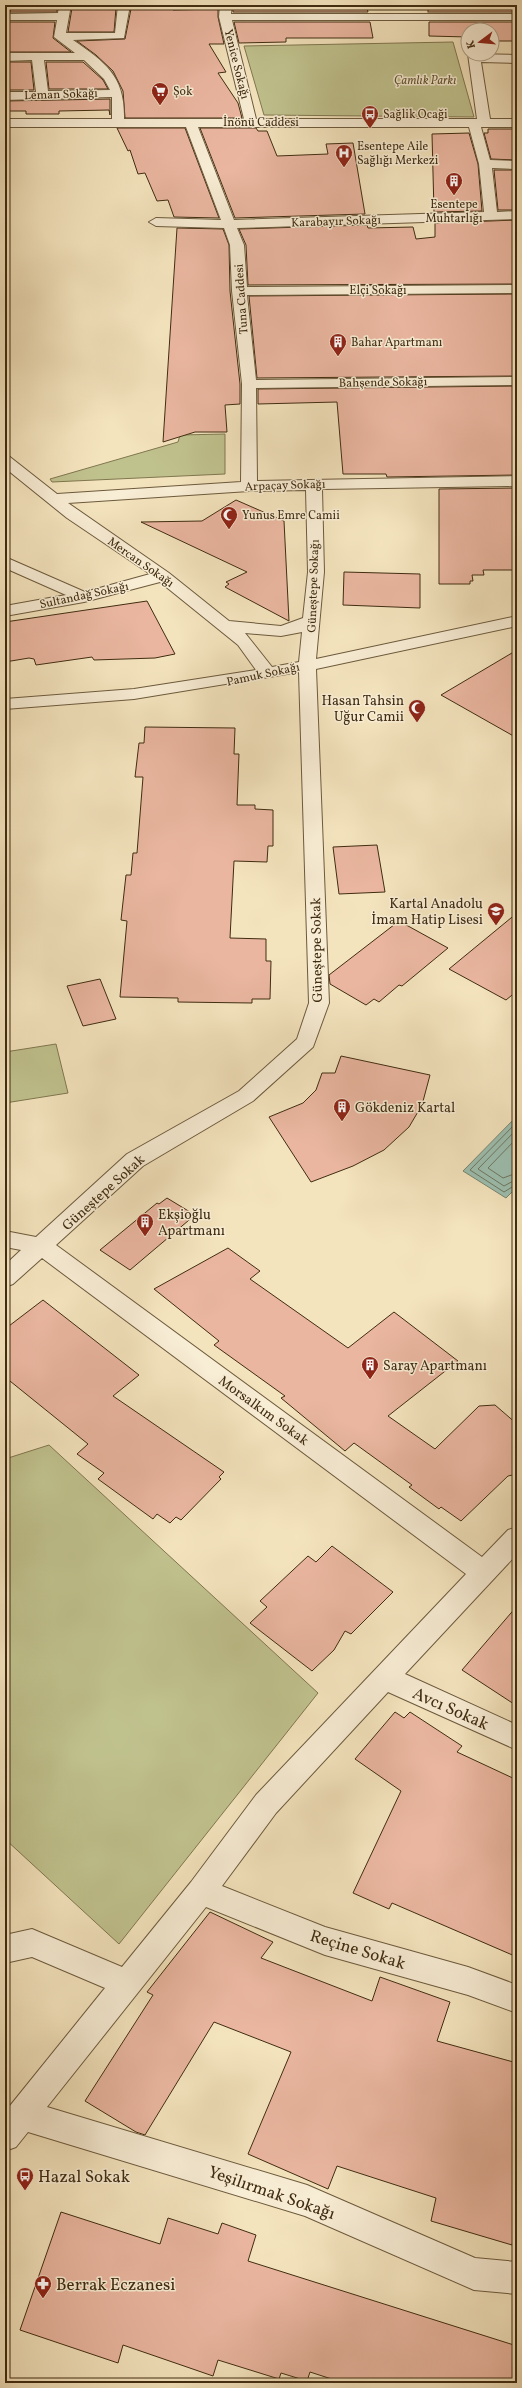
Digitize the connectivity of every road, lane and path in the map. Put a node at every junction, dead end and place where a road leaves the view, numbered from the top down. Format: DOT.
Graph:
graph roads {
  1 [pos="124,5"];
  2 [pos="64,11"];
  3 [pos="226,11"];
  4 [pos="5,17"];
  5 [pos="470,17"];
  6 [pos="517,17"];
  7 [pos="470,22"];
  8 [pos="60,37"];
  9 [pos="38,56"];
  10 [pos="89,56"];
  11 [pos="5,57"];
  12 [pos="500,58"];
  13 [pos="517,59"];
  14 [pos="474,62"];
  15 [pos="117,93"];
  16 [pos="42,95"];
  17 [pos="5,96"];
  18 [pos="118,121"];
  19 [pos="190,122"];
  20 [pos="251,122"];
  21 [pos="5,123"];
  22 [pos="479,123"];
  23 [pos="517,123"];
  24 [pos="485,164"];
  25 [pos="517,165"];
  26 [pos="517,215"];
  27 [pos="492,216"];
  28 [pos="156,222"];
  29 [pos="229,224"];
  30 [pos="517,289"];
  31 [pos="240,291"];
  32 [pos="517,381"];
  33 [pos="249,384"];
  34 [pos="5,460"];
  35 [pos="517,481"];
  36 [pos="314,484"];
  37 [pos="249,486"];
  38 [pos="53,499"];
  39 [pos="5,562"];
  40 [pos="164,576"];
  41 [pos="84,597"];
  42 [pos="5,611"];
  43 [pos="312,620"];
  44 [pos="517,620"];
  45 [pos="225,625"];
  46 [pos="307,664"];
  47 [pos="267,673"];
  48 [pos="5,704"];
  49 [pos="5,1239"];
  50 [pos="42,1246"];
  51 [pos="5,1278"];
  52 [pos="517,1538"];
  53 [pos="485,1573"];
  54 [pos="385,1678"];
  55 [pos="517,1738"];
  56 [pos="201,1891"];
  57 [pos="5,1949"];
  58 [pos="127,1984"];
  59 [pos="517,1999"];
  60 [pos="14,2126"];
  61 [pos="517,2278"];
  1 -- 8 [label="street"];
  2 -- 4 [label="street"];
  2 -- 8 [label="street"];
  3 -- 5 [label="street"];
  3 -- 20 [label="street, Yenice Sokağı"];
  5 -- 6 [label="street"];
  5 -- 7 [label="street"];
  8 -- 10 [label="street"];
  9 -- 10 [label="street"];
  9 -- 11 [label="street"];
  9 -- 16 [label="street"];
  10 -- 15 [label="street"];
  12 -- 13 [label="street"];
  14 -- 22 [label="street"];
  15 -- 16 [label="street, Leman Sokağı"];
  15 -- 18 [label="street"];
  16 -- 17 [label="street, Leman Sokağı"];
  18 -- 19 [label="street, İnönü Caddesi"];
  18 -- 21 [label="street, İnönü Caddesi"];
  19 -- 20 [label="street, İnönü Caddesi"];
  19 -- 29 [label="street, Tuna Caddesi"];
  20 -- 22 [label="street, İnönü Caddesi"];
  22 -- 23 [label="street, İnönü Caddesi"];
  22 -- 24 [label="street"];
  24 -- 25 [label="street"];
  24 -- 27 [label="street"];
  26 -- 27 [label="street, Karabayır Sokağı"];
  27 -- 29 [label="street, Karabayır Sokağı"];
  28 -- 29 [label="street, Karabayır Sokağı"];
  29 -- 31 [label="street, Tuna Caddesi"];
  30 -- 31 [label="street, Elçi Sokağı"];
  31 -- 33 [label="street, Tuna Caddesi"];
  32 -- 33 [label="street, Bahşende Sokağı"];
  33 -- 37 [label="street, Tuna Caddesi"];
  34 -- 38 [label="street, Mercan Sokağı"];
  35 -- 36 [label="street, Arpaçay Sokağı"];
  36 -- 37 [label="street, Arpaçay Sokağı"];
  36 -- 43 [label="street, Güneştepe Sokağı"];
  37 -- 38 [label="street, Arpaçay Sokağı"];
  38 -- 40 [label="street, Mercan Sokağı"];
  39 -- 41 [label="street"];
  40 -- 41 [label="street, Sultandağ Sokağı"];
  40 -- 45 [label="street, Mercan Sokağı"];
  41 -- 42 [label="street, Sultandağ Sokağı"];
  43 -- 45 [label="street"];
  43 -- 46 [label="street, Güneştepe Sokağı"];
  44 -- 46 [label="street, Pamuk Sokağı"];
  45 -- 47 [label="street, Mercan Sokağı"];
  46 -- 47 [label="street, Pamuk Sokağı"];
  46 -- 50 [label="street, Güneştepe Sokak"];
  47 -- 48 [label="street, Pamuk Sokağı"];
  49 -- 50 [label="street"];
  50 -- 51 [label="street"];
  50 -- 53 [label="street, Morsalkım Sokak"];
  52 -- 53 [label="street"];
  53 -- 54 [label="street"];
  54 -- 55 [label="street, Avcı Sokak"];
  54 -- 56 [label="street"];
  56 -- 58 [label="street"];
  56 -- 59 [label="street, Reçine Sokak"];
  57 -- 58 [label="street"];
  58 -- 60 [label="street"];
  60 -- 61 [label="street, Yeşilırmak Sokağı"];
}
